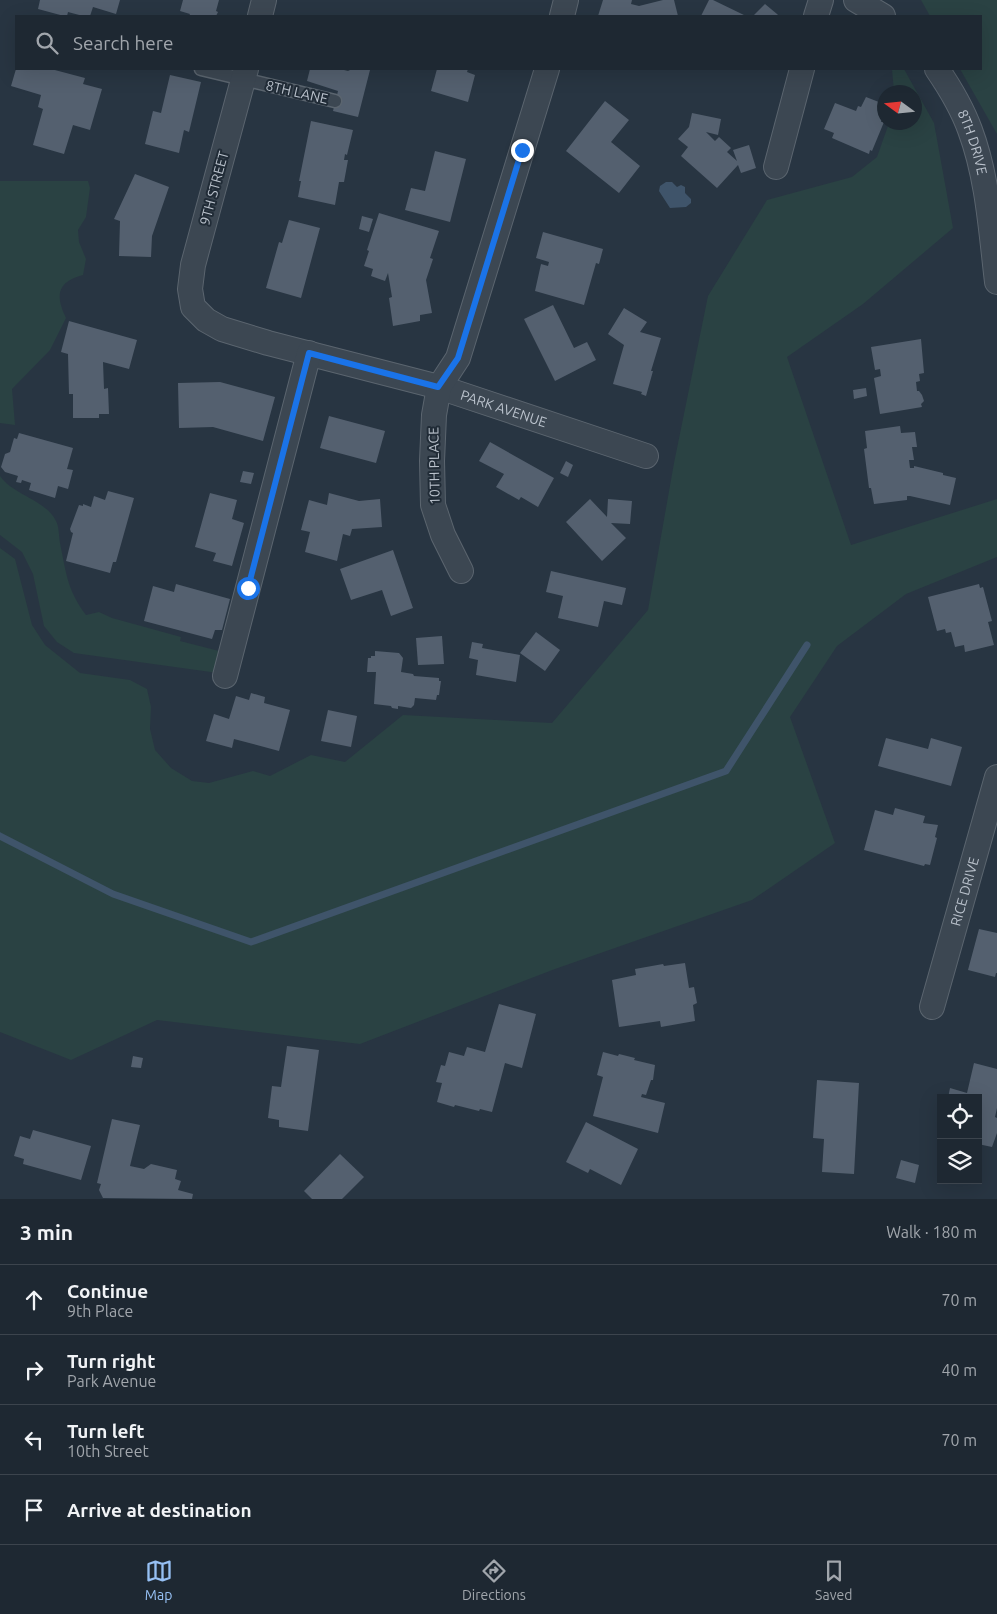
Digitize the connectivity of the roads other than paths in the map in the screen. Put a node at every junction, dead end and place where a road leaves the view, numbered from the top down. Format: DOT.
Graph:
graph roads {
  1 [pos="264,0"];
  2 [pos="566,0"];
  3 [pos="821,0"];
  4 [pos="856,0"];
  5 [pos="260,15"];
  6 [pos="562,15"];
  7 [pos="816,15"];
  8 [pos="881,15"];
  9 [pos="210,70"];
  10 [pos="547,70"];
  11 [pos="802,70"];
  12 [pos="938,70"];
  13 [pos="244,74"];
  14 [pos="335,101"];
  15 [pos="776,167"];
  16 [pos="991,193"];
  17 [pos="997,282"];
  18 [pos="193,307"];
  19 [pos="309,353"];
  20 [pos="438,387"];
  21 [pos="646,456"];
  22 [pos="460,571"];
  23 [pos="225,676"];
  24 [pos="997,777"];
  25 [pos="932,1007"];
  1 -- 5 [label="street"];
  2 -- 6 [label="street"];
  3 -- 7 [label="street"];
  4 -- 8 [label="street"];
  9 -- 13 [label="lane, 8TH LANE"];
  10 -- 20 [label="street"];
  11 -- 15 [label="street"];
  12 -- 16 [label="street, 8TH DRIVE"];
  13 -- 14 [label="lane, 8TH LANE"];
  13 -- 18 [label="street, 9TH STREET"];
  16 -- 17 [label="street, 8TH DRIVE"];
  18 -- 19 [label="street, PARK AVENUE"];
  19 -- 20 [label="street, PARK AVENUE"];
  19 -- 23 [label="street"];
  20 -- 21 [label="street, PARK AVENUE"];
  20 -- 22 [label="street, 10TH PLACE"];
  24 -- 25 [label="street, RICE DRIVE"];
}
